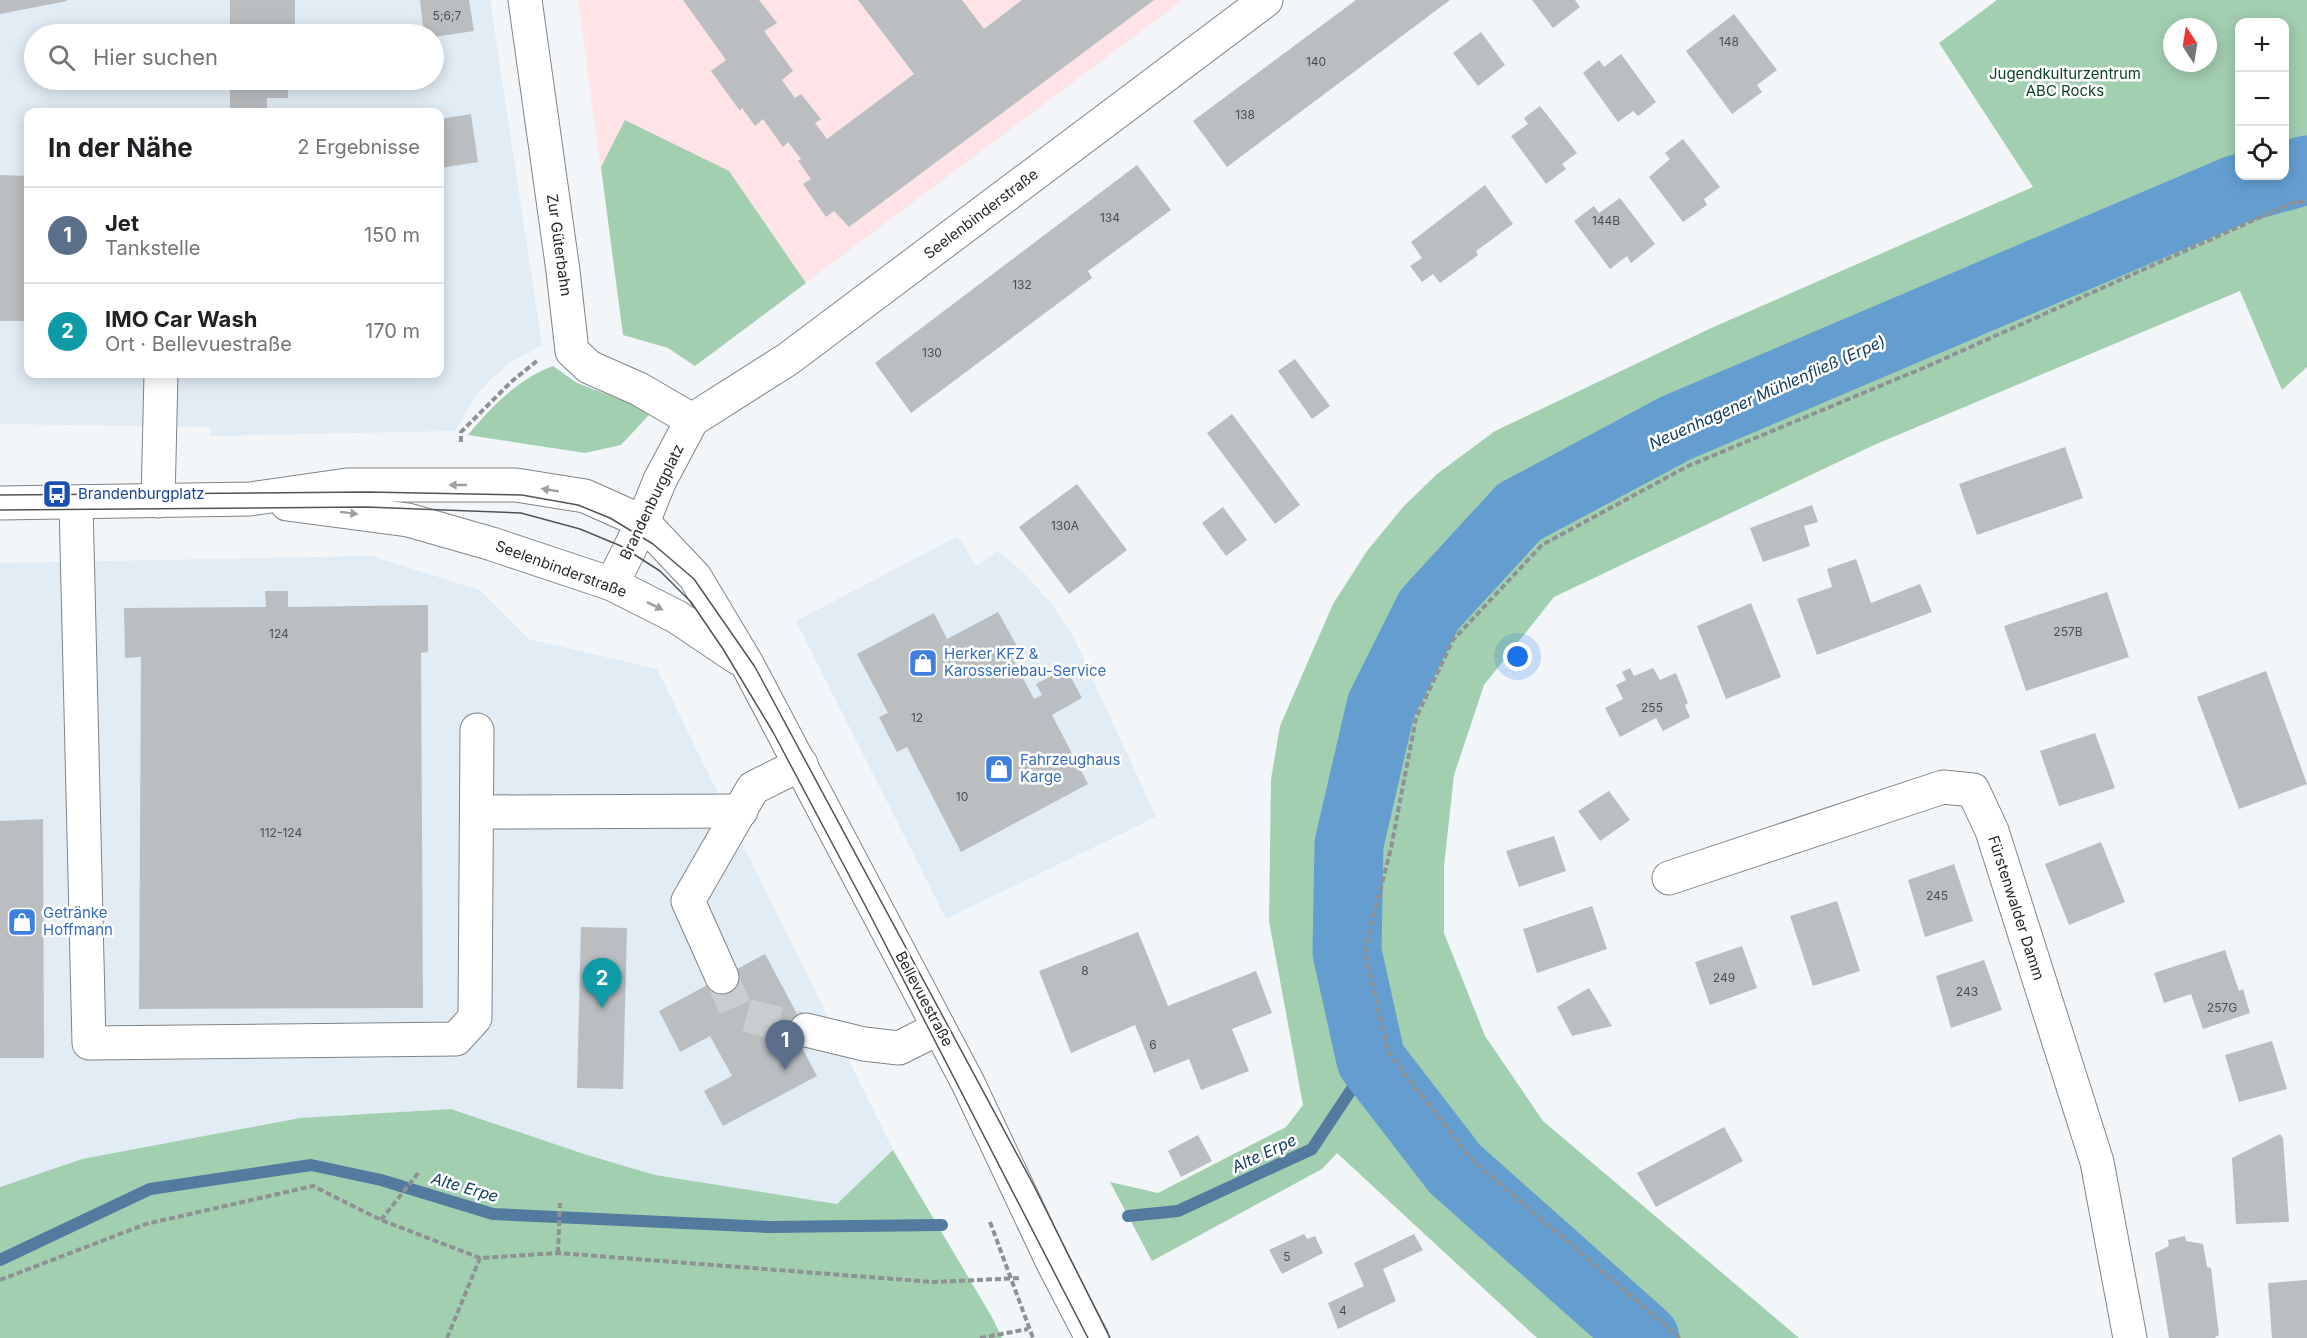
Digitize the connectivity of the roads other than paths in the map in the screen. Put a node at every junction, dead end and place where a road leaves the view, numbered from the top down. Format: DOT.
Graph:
graph roads {
  1 [pos="525,0"];
  2 [pos="1266,0"];
  3 [pos="161,378"];
  4 [pos="692,420"];
  5 [pos="250,500"];
  6 [pos="158,501"];
  7 [pos="0,503"];
  8 [pos="76,503"];
  9 [pos="643,522"];
  10 [pos="612,584"];
  11 [pos="747,664"];
  12 [pos="477,730"];
  13 [pos="801,764"];
  14 [pos="741,811"];
  15 [pos="477,812"];
  16 [pos="1669,878"];
  17 [pos="722,978"];
  18 [pos="939,1028"];
  19 [pos="806,1030"];
  20 [pos="1092,1338"];
  21 [pos="2130,1338"];
  1 -- 4 [label="street, Zur Güterbahn"];
  2 -- 4 [label="street, Seelenbinderstraße"];
  3 -- 6 [label="street"];
  4 -- 9 [label="street, Brandenburgplatz"];
  5 -- 6 [label="street, Seelenbinderstraße"];
  9 -- 5 [label="street, Seelenbinderstraße, one-way"];
  5 -- 10 [label="street, Seelenbinderstraße, one-way"];
  6 -- 8 [label="street, Seelenbinderstraße"];
  7 -- 8 [label="street, Seelenbinderstraße"];
  8 -- 15 [label="street"];
  9 -- 10 [label="street, Brandenburgplatz"];
  9 -- 11 [label="street, Seelenbinderstraße"];
  10 -- 11 [label="street, Seelenbinderstraße, one-way"];
  11 -- 13 [label="street, Bellevuestraße"];
  12 -- 15 [label="street"];
  13 -- 14 [label="street"];
  13 -- 18 [label="street, Bellevuestraße"];
  14 -- 15 [label="street"];
  14 -- 17 [label="street"];
  16 -- 21 [label="street, Fürstenwalder Damm"];
  18 -- 19 [label="street"];
  18 -- 20 [label="street, Bellevuestraße"];
}
